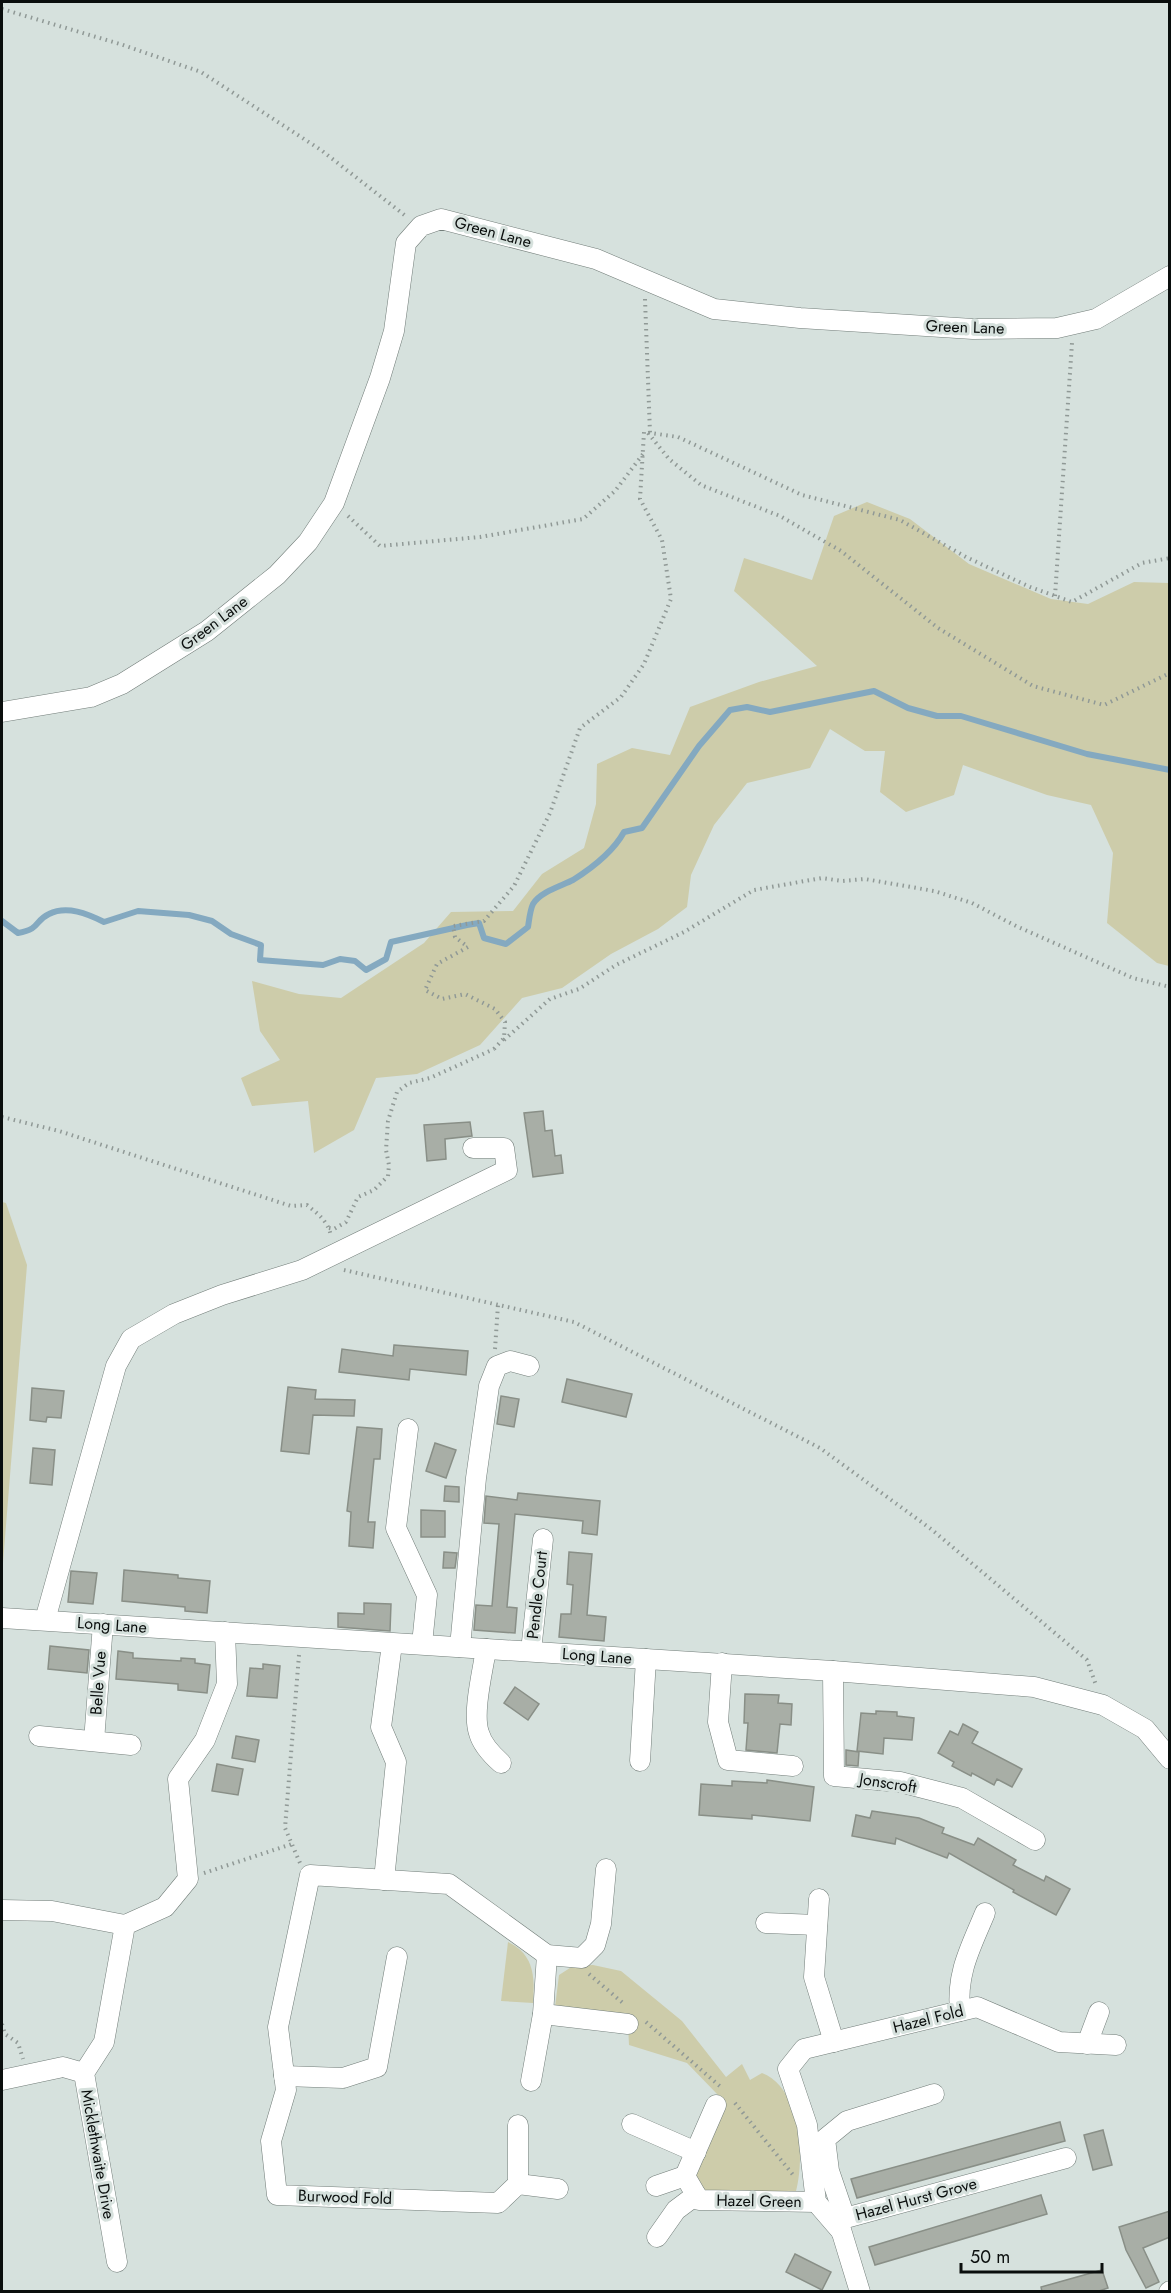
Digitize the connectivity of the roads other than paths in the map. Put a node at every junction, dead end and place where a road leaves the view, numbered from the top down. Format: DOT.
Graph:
graph roads {
  1 [pos="1170,276"];
  2 [pos="2,712"];
  3 [pos="473,1148"];
  4 [pos="529,1366"];
  5 [pos="408,1430"];
  6 [pos="543,1539"];
  7 [pos="2,1618"];
  8 [pos="45,1620"];
  9 [pos="103,1624"];
  10 [pos="225,1632"];
  11 [pos="392,1644"];
  12 [pos="422,1644"];
  13 [pos="460,1647"];
  14 [pos="486,1649"];
  15 [pos="531,1652"];
  16 [pos="646,1659"];
  17 [pos="722,1664"];
  18 [pos="832,1671"];
  19 [pos="39,1736"];
  20 [pos="94,1741"];
  21 [pos="131,1745"];
  22 [pos="1170,1759"];
  23 [pos="640,1761"];
  24 [pos="501,1763"];
  25 [pos="793,1766"];
  26 [pos="1035,1840"];
  27 [pos="606,1869"];
  28 [pos="384,1880"];
  29 [pos="819,1899"];
  30 [pos="2,1910"];
  31 [pos="985,1914"];
  32 [pos="766,1923"];
  33 [pos="125,1925"];
  34 [pos="817,1925"];
  35 [pos="547,1955"];
  36 [pos="398,1957"];
  37 [pos="960,2011"];
  38 [pos="1099,2012"];
  39 [pos="543,2014"];
  40 [pos="632,2016"];
  41 [pos="834,2042"];
  42 [pos="1087,2044"];
  43 [pos="1116,2045"];
  44 [pos="84,2073"];
  45 [pos="284,2076"];
  46 [pos="2,2080"];
  47 [pos="531,2081"];
  48 [pos="934,2094"];
  49 [pos="725,2099"];
  50 [pos="632,2124"];
  51 [pos="518,2125"];
  52 [pos="696,2152"];
  53 [pos="1066,2158"];
  54 [pos="685,2176"];
  55 [pos="518,2184"];
  56 [pos="656,2186"];
  57 [pos="558,2188"];
  58 [pos="696,2194"];
  59 [pos="816,2202"];
  60 [pos="843,2224"];
  61 [pos="657,2237"];
  62 [pos="117,2262"];
  63 [pos="860,2292"];
  1 -- 2 [label="street, Green Lane"];
  3 -- 8 [label="street"];
  4 -- 13 [label="street"];
  5 -- 12 [label="street"];
  6 -- 15 [label="street, Pendle Court"];
  7 -- 8 [label="street, Long Lane"];
  8 -- 9 [label="street, Long Lane"];
  9 -- 10 [label="street, Long Lane"];
  9 -- 20 [label="street, Belle Vue"];
  10 -- 11 [label="street, Long Lane"];
  10 -- 33 [label="street"];
  11 -- 12 [label="street, Long Lane"];
  11 -- 28 [label="street"];
  12 -- 13 [label="street, Long Lane"];
  13 -- 14 [label="street, Long Lane"];
  14 -- 15 [label="street, Long Lane"];
  14 -- 24 [label="street"];
  15 -- 16 [label="street, Long Lane"];
  16 -- 17 [label="street, Long Lane"];
  16 -- 23 [label="street"];
  17 -- 18 [label="street, Long Lane"];
  17 -- 25 [label="street"];
  18 -- 22 [label="street, Long Lane"];
  18 -- 26 [label="street, Jonscroft"];
  19 -- 20 [label="street"];
  20 -- 21 [label="street"];
  27 -- 35 [label="street"];
  28 -- 35 [label="street"];
  28 -- 45 [label="street, Burwood Fold"];
  29 -- 34 [label="street"];
  30 -- 33 [label="street"];
  31 -- 37 [label="street"];
  32 -- 34 [label="street"];
  33 -- 44 [label="street, Micklethwaite Drive"];
  34 -- 41 [label="street"];
  35 -- 39 [label="street"];
  36 -- 45 [label="street"];
  37 -- 41 [label="street, Hazel Fold"];
  37 -- 42 [label="street, Hazel Fold"];
  38 -- 42 [label="street"];
  39 -- 40 [label="street"];
  39 -- 47 [label="street"];
  41 -- 59 [label="street, Hazel Fold"];
  42 -- 43 [label="street, Hazel Fold"];
  44 -- 46 [label="street"];
  44 -- 62 [label="street, Micklethwaite Drive"];
  45 -- 55 [label="street, Burwood Fold"];
  48 -- 60 [label="street"];
  49 -- 52 [label="street"];
  50 -- 52 [label="street"];
  51 -- 55 [label="street"];
  52 -- 54 [label="street"];
  53 -- 60 [label="street, Hazel Hurst Grove"];
  54 -- 56 [label="street"];
  54 -- 58 [label="street, Hazel Green"];
  55 -- 57 [label="street"];
  58 -- 59 [label="street, Hazel Green"];
  58 -- 61 [label="street"];
  59 -- 60 [label="street"];
  60 -- 63 [label="street, Hazel Hurst Grove"];
}
